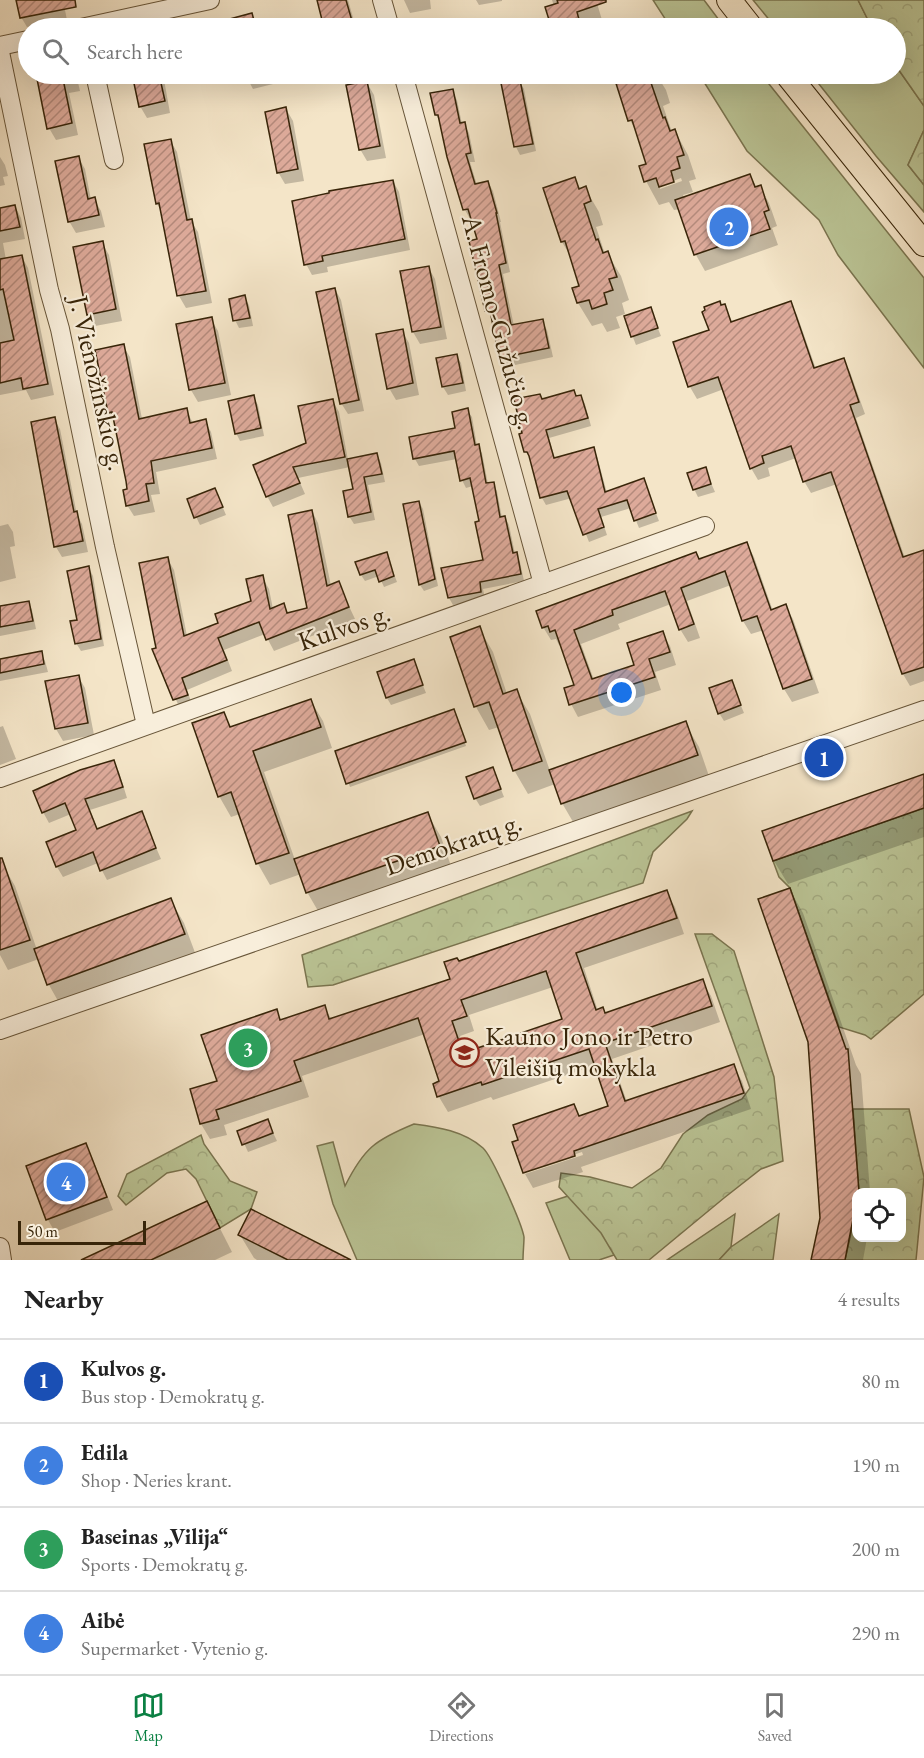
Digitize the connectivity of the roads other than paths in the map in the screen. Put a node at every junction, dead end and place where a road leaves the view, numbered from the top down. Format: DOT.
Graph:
graph roads {
  1 [pos="210,0"];
  2 [pos="382,0"];
  3 [pos="729,0"];
  4 [pos="129,18"];
  5 [pos="387,18"];
  6 [pos="743,18"];
  7 [pos="18,42"];
  8 [pos="0,46"];
  9 [pos="0,52"];
  10 [pos="97,84"];
  11 [pos="406,84"];
  12 [pos="795,84"];
  13 [pos="114,160"];
  14 [pos="924,244"];
  15 [pos="705,526"];
  16 [pos="543,584"];
  17 [pos="924,710"];
  18 [pos="146,725"];
  19 [pos="0,778"];
  20 [pos="0,1030"];
  21 [pos="0,1247"];
  22 [pos="2,1260"];
  1 -- 4 [label="street"];
  2 -- 5 [label="street"];
  3 -- 6 [label="main road"];
  7 -- 8 [label="street"];
  9 -- 18 [label="street, J. Vienožinskio g."];
  10 -- 13 [label="street"];
  11 -- 16 [label="street, A. Fromo-Gužučio g."];
  12 -- 14 [label="main road"];
  15 -- 16 [label="street, Kulvos g."];
  16 -- 18 [label="street, Kulvos g."];
  17 -- 20 [label="street, Demokratų g."];
  18 -- 19 [label="street, Kulvos g."];
  21 -- 22 [label="street"];
}
